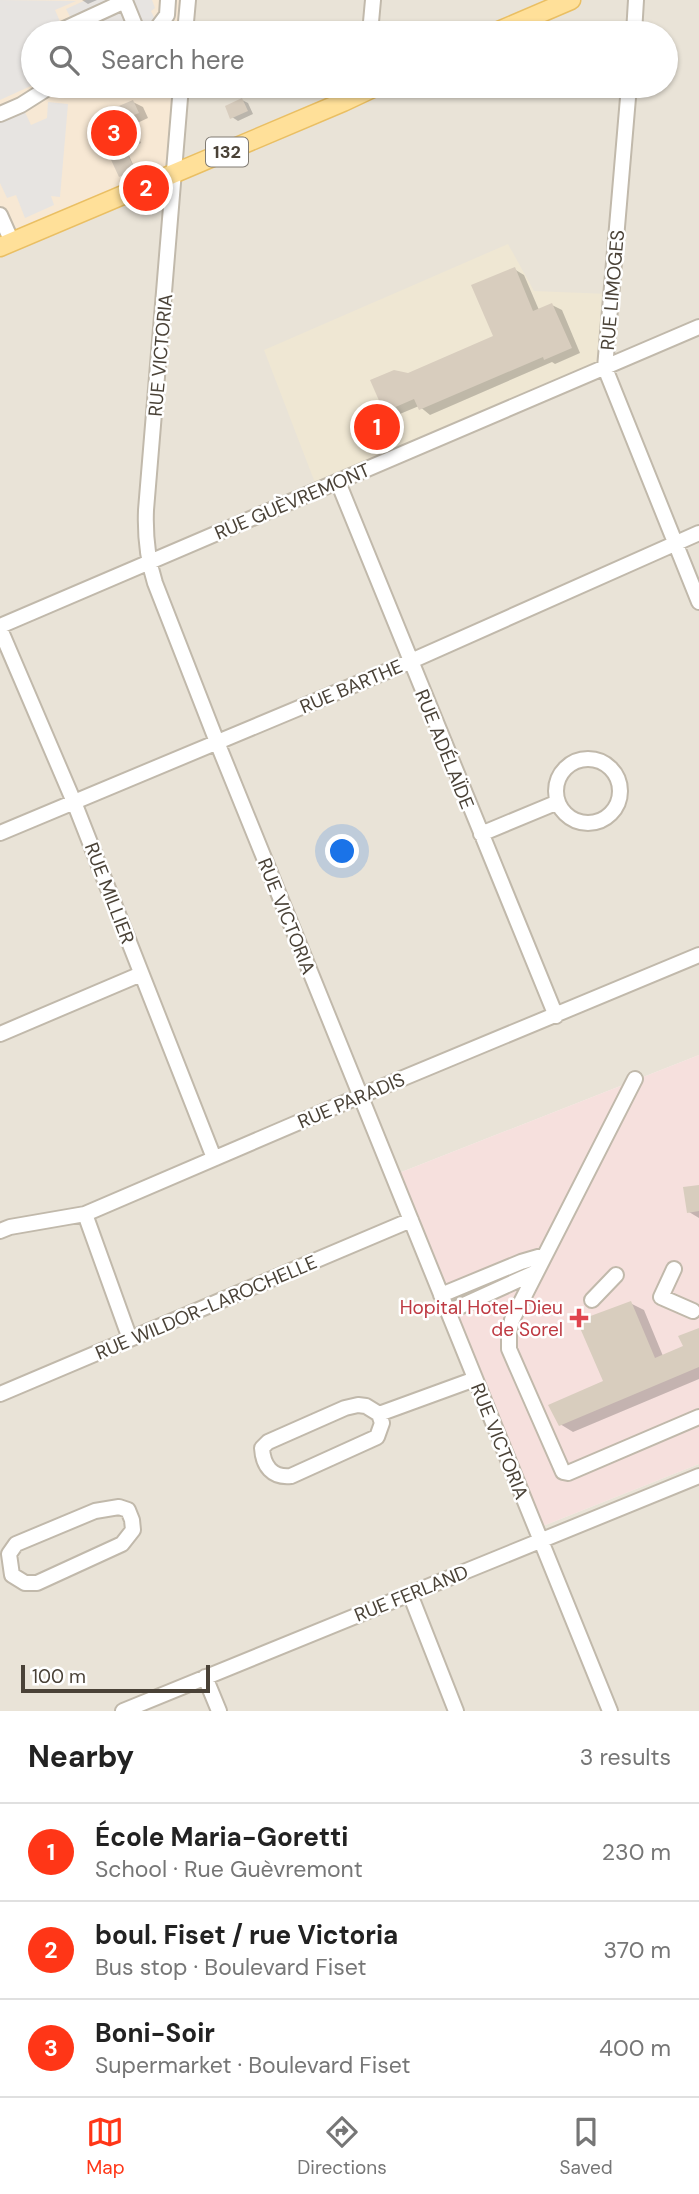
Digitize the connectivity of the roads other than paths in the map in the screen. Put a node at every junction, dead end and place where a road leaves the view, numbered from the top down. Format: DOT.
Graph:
graph roads {
  1 [pos="168,0"];
  2 [pos="188,0"];
  3 [pos="373,0"];
  4 [pos="571,0"];
  5 [pos="636,0"];
  6 [pos="82,21"];
  7 [pos="133,21"];
  8 [pos="162,21"];
  9 [pos="186,21"];
  10 [pos="371,21"];
  11 [pos="522,21"];
  12 [pos="635,21"];
  13 [pos="32,98"];
  14 [pos="180,98"];
  15 [pos="347,98"];
  16 [pos="628,98"];
  17 [pos="0,114"];
  18 [pos="174,174"];
  19 [pos="0,215"];
  20 [pos="6,245"];
  21 [pos="699,327"];
  22 [pos="605,368"];
  23 [pos="338,482"];
  24 [pos="699,533"];
  25 [pos="676,543"];
  26 [pos="149,562"];
  27 [pos="699,602"];
  28 [pos="0,628"];
  29 [pos="409,662"];
  30 [pos="217,742"];
  31 [pos="74,802"];
  32 [pos="558,803"];
  33 [pos="0,833"];
  34 [pos="481,834"];
  35 [pos="699,955"];
  36 [pos="141,974"];
  37 [pos="556,1016"];
  38 [pos="0,1034"];
  39 [pos="635,1079"];
  40 [pos="360,1096"];
  41 [pos="214,1158"];
  42 [pos="85,1214"];
  43 [pos="411,1220"];
  44 [pos="0,1231"];
  45 [pos="545,1255"];
  46 [pos="674,1269"];
  47 [pos="531,1274"];
  48 [pos="616,1275"];
  49 [pos="592,1300"];
  50 [pos="445,1304"];
  51 [pos="693,1311"];
  52 [pos="130,1339"];
  53 [pos="475,1379"];
  54 [pos="0,1395"];
  55 [pos="379,1414"];
  56 [pos="697,1422"];
  57 [pos="699,1476"];
  58 [pos="541,1540"];
  59 [pos="5,1572"];
  60 [pos="410,1594"];
  61 [pos="205,1677"];
  62 [pos="123,1711"];
  63 [pos="219,1711"];
  64 [pos="456,1711"];
  65 [pos="610,1711"];
  1 -- 8 [label="street"];
  2 -- 9 [label="street"];
  3 -- 10 [label="street"];
  4 -- 11 [label="main road"];
  5 -- 12 [label="street"];
  6 -- 7 [label="street"];
  13 -- 17 [label="street"];
  14 -- 18 [label="street, RUE VICTORIA"];
  15 -- 18 [label="main road, 132"];
  16 -- 22 [label="street, RUE LIMOGES"];
  18 -- 20 [label="main road, 132"];
  18 -- 26 [label="street, RUE VICTORIA"];
  19 -- 20 [label="street"];
  21 -- 22 [label="street, RUE GUÈVREMONT"];
  22 -- 23 [label="street, RUE GUÈVREMONT"];
  22 -- 25 [label="street, RUE LIMOGES"];
  23 -- 26 [label="street, RUE GUÈVREMONT"];
  23 -- 29 [label="street, RUE ADÉLAÏDE"];
  24 -- 25 [label="street, RUE BARTHE"];
  25 -- 27 [label="street, RUE LIMOGES"];
  25 -- 29 [label="street, RUE BARTHE"];
  26 -- 28 [label="street, RUE GUÈVREMONT"];
  26 -- 30 [label="street, RUE VICTORIA"];
  28 -- 31 [label="street, RUE MILLIER"];
  29 -- 30 [label="street, RUE BARTHE"];
  29 -- 34 [label="street, RUE ADÉLAÏDE"];
  30 -- 31 [label="street, RUE BARTHE"];
  30 -- 40 [label="street, RUE VICTORIA"];
  31 -- 33 [label="street, RUE BARTHE"];
  31 -- 36 [label="street, RUE MILLIER"];
  32 -- 32 [label="street"];
  32 -- 34 [label="street"];
  34 -- 37 [label="street, RUE ADÉLAÏDE"];
  35 -- 37 [label="street, RUE PARADIS"];
  36 -- 38 [label="street"];
  36 -- 41 [label="street, RUE MILLIER"];
  37 -- 40 [label="street, RUE PARADIS"];
  39 -- 45 [label="street"];
  40 -- 41 [label="street, RUE PARADIS"];
  40 -- 43 [label="street, RUE VICTORIA"];
  41 -- 42 [label="street, RUE PARADIS"];
  42 -- 44 [label="street, RUE PARADIS"];
  42 -- 52 [label="street"];
  43 -- 50 [label="street, RUE VICTORIA"];
  43 -- 52 [label="street, RUE WILDOR-LAROCHELLE"];
  45 -- 47 [label="street"];
  45 -- 50 [label="street"];
  46 -- 51 [label="street"];
  47 -- 50 [label="street"];
  47 -- 56 [label="street"];
  48 -- 49 [label="street"];
  50 -- 53 [label="street, RUE VICTORIA"];
  52 -- 54 [label="street, RUE WILDOR-LAROCHELLE"];
  53 -- 55 [label="street"];
  53 -- 58 [label="street, RUE VICTORIA"];
  55 -- 55 [label="street"];
  57 -- 58 [label="street, RUE FERLAND"];
  58 -- 60 [label="street, RUE FERLAND"];
  58 -- 65 [label="street, RUE VICTORIA"];
  59 -- 59 [label="street"];
  60 -- 61 [label="street, RUE FERLAND"];
  60 -- 64 [label="street"];
  61 -- 62 [label="street, RUE FERLAND"];
  61 -- 63 [label="street"];
}
